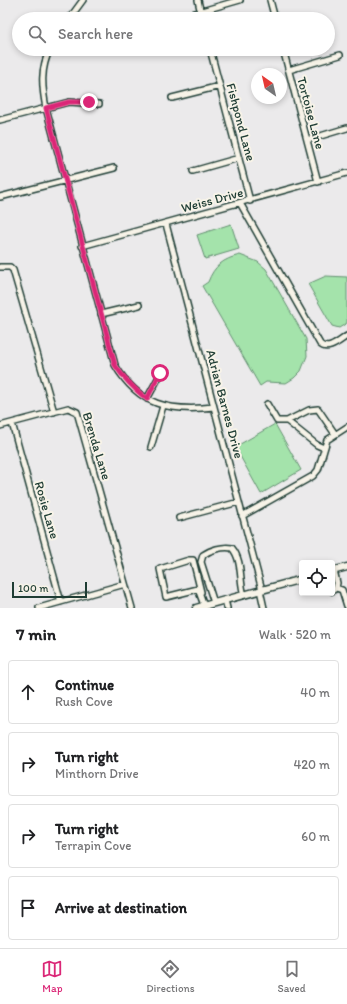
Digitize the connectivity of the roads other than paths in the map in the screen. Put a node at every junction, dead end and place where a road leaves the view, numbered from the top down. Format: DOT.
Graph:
graph roads {
  1 [pos="83,0"];
  2 [pos="198,0"];
  3 [pos="240,0"];
  4 [pos="270,0"];
  5 [pos="74,12"];
  6 [pos="200,12"];
  7 [pos="273,12"];
  8 [pos="340,55"];
  9 [pos="48,56"];
  10 [pos="212,56"];
  11 [pos="285,56"];
  12 [pos="289,70"];
  13 [pos="220,86"];
  14 [pos="172,98"];
  15 [pos="99,104"];
  16 [pos="46,108"];
  17 [pos="0,120"];
  18 [pos="347,128"];
  19 [pos="307,140"];
  20 [pos="239,158"];
  21 [pos="114,168"];
  22 [pos="193,170"];
  23 [pos="347,173"];
  24 [pos="65,180"];
  25 [pos="318,182"];
  26 [pos="0,197"];
  27 [pos="250,201"];
  28 [pos="240,203"];
  29 [pos="166,224"];
  30 [pos="82,246"];
  31 [pos="0,267"];
  32 [pos="139,305"];
  33 [pos="101,314"];
  34 [pos="347,336"];
  35 [pos="160,373"];
  36 [pos="147,399"];
  37 [pos="267,404"];
  38 [pos="163,406"];
  39 [pos="214,407"];
  40 [pos="54,412"];
  41 [pos="286,420"];
  42 [pos="12,423"];
  43 [pos="0,426"];
  44 [pos="347,427"];
  45 [pos="335,434"];
  46 [pos="151,447"];
  47 [pos="324,448"];
  48 [pos="239,502"];
  49 [pos="242,516"];
  50 [pos="179,518"];
  51 [pos="347,567"];
  52 [pos="335,570"];
  53 [pos="335,577"];
  54 [pos="299,580"];
  55 [pos="125,584"];
  56 [pos="335,587"];
  57 [pos="335,589"];
  58 [pos="261,590"];
  59 [pos="200,592"];
  60 [pos="244,595"];
  61 [pos="225,600"];
  62 [pos="61,602"];
  63 [pos="216,604"];
  64 [pos="347,606"];
  65 [pos="205,607"];
  66 [pos="39,608"];
  67 [pos="132,608"];
  68 [pos="196,608"];
  69 [pos="227,608"];
  70 [pos="264,608"];
  1 -- 5 [label="street"];
  2 -- 6 [label="street"];
  3 -- 6 [label="street"];
  4 -- 7 [label="street"];
  8 -- 12 [label="street"];
  9 -- 16 [label="street"];
  10 -- 13 [label="street, Fishpond Lane"];
  11 -- 12 [label="street, Tortoise Lane"];
  12 -- 19 [label="street, Tortoise Lane"];
  13 -- 14 [label="street"];
  13 -- 20 [label="street, Fishpond Lane"];
  15 -- 16 [label="street"];
  16 -- 17 [label="street"];
  16 -- 24 [label="street"];
  18 -- 19 [label="street"];
  19 -- 25 [label="street, Tortoise Lane"];
  20 -- 22 [label="street"];
  20 -- 27 [label="street, Fishpond Lane"];
  21 -- 24 [label="street"];
  23 -- 25 [label="street, Weiss Drive"];
  24 -- 26 [label="street"];
  24 -- 30 [label="street"];
  25 -- 27 [label="street, Weiss Drive"];
  27 -- 28 [label="street, Weiss Drive"];
  28 -- 29 [label="street, Weiss Drive"];
  28 -- 34 [label="street"];
  29 -- 30 [label="street, Weiss Drive"];
  29 -- 39 [label="street, Adrian Barnes Drive"];
  30 -- 33 [label="street"];
  31 -- 40 [label="street"];
  32 -- 33 [label="street"];
  33 -- 36 [label="street"];
  35 -- 36 [label="street"];
  36 -- 38 [label="street"];
  37 -- 41 [label="street"];
  38 -- 39 [label="street"];
  38 -- 46 [label="street"];
  39 -- 48 [label="street, Adrian Barnes Drive"];
  40 -- 42 [label="street"];
  40 -- 55 [label="street, Brenda Lane"];
  41 -- 45 [label="street"];
  41 -- 47 [label="street"];
  42 -- 43 [label="street"];
  42 -- 62 [label="street, Rosie Lane"];
  44 -- 45 [label="street"];
  45 -- 47 [label="street"];
  47 -- 49 [label="street"];
  48 -- 49 [label="street, Adrian Barnes Drive"];
  48 -- 50 [label="street"];
  49 -- 58 [label="street, Adrian Barnes Drive"];
  51 -- 52 [label="main road"];
  53 -- 56 [label="street"];
  54 -- 58 [label="main road"];
  55 -- 62 [label="street"];
  55 -- 67 [label="street, Brenda Lane"];
  57 -- 64 [label="street"];
  58 -- 60 [label="main road"];
  58 -- 70 [label="street, Adrian Barnes Drive"];
  59 -- 59 [label="street"];
  59 -- 65 [label="street"];
  60 -- 61 [label="main road"];
  60 -- 63 [label="street"];
  61 -- 63 [label="main road"];
  61 -- 69 [label="street"];
  62 -- 66 [label="street"];
  63 -- 65 [label="main road"];
  65 -- 68 [label="main road"];
}
